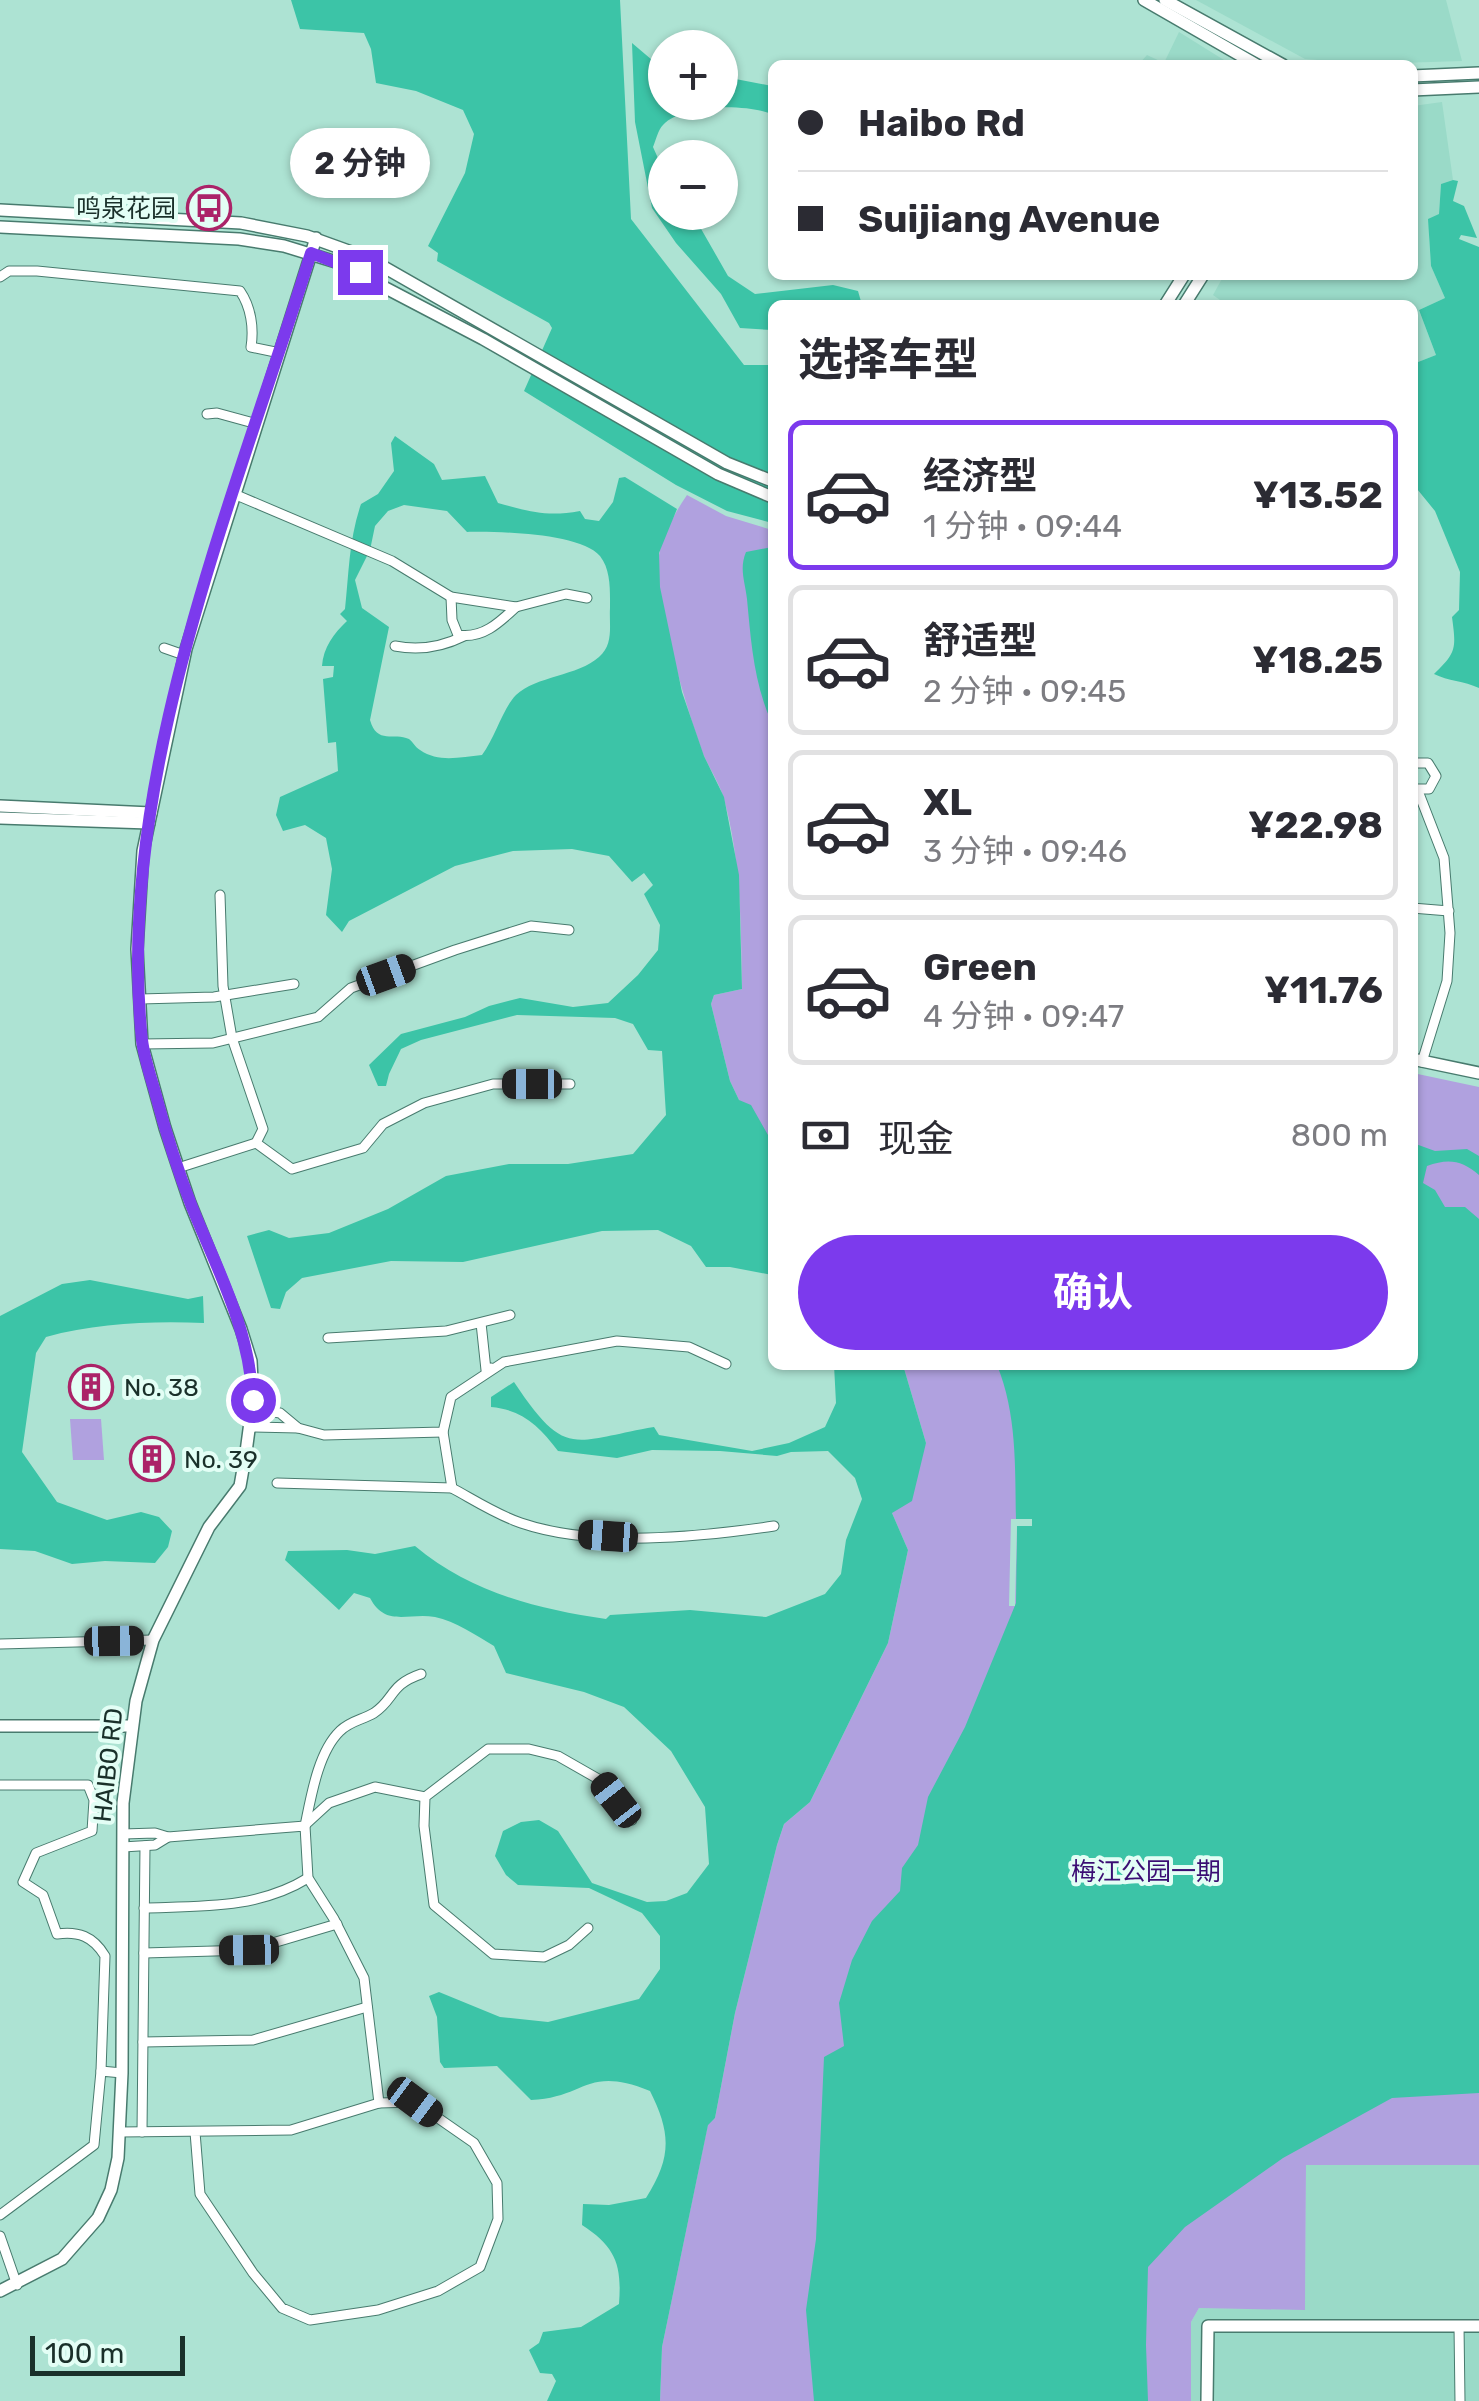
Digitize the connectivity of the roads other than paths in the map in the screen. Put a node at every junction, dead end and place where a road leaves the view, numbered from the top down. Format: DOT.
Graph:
graph roads {
  1 [pos="1144,0"];
  2 [pos="1165,0"];
  3 [pos="1247,60"];
  4 [pos="1274,60"];
  5 [pos="1479,73"];
  6 [pos="1418,76"];
  7 [pos="1479,87"];
  8 [pos="1418,90"];
  9 [pos="0,210"];
  10 [pos="0,228"];
  11 [pos="316,238"];
  12 [pos="311,253"];
  13 [pos="0,277"];
  14 [pos="280,353"];
  15 [pos="207,414"];
  16 [pos="256,424"];
  17 [pos="768,479"];
  18 [pos="234,494"];
  19 [pos="768,494"];
  20 [pos="450,597"];
  21 [pos="587,598"];
  22 [pos="516,607"];
  23 [pos="464,636"];
  24 [pos="396,646"];
  25 [pos="164,648"];
  26 [pos="184,655"];
  27 [pos="1418,762"];
  28 [pos="1418,790"];
  29 [pos="1418,795"];
  30 [pos="0,806"];
  31 [pos="0,818"];
  32 [pos="150,818"];
  33 [pos="220,895"];
  34 [pos="1418,908"];
  35 [pos="1449,911"];
  36 [pos="569,930"];
  37 [pos="294,984"];
  38 [pos="224,996"];
  39 [pos="140,999"];
  40 [pos="232,1038"];
  41 [pos="142,1044"];
  42 [pos="1418,1057"];
  43 [pos="1418,1062"];
  44 [pos="1479,1076"];
  45 [pos="570,1084"];
  46 [pos="256,1143"];
  47 [pos="178,1168"];
  48 [pos="510,1316"];
  49 [pos="481,1323"];
  50 [pos="328,1338"];
  51 [pos="504,1362"];
  52 [pos="726,1364"];
  53 [pos="252,1409"];
  54 [pos="250,1427"];
  55 [pos="298,1428"];
  56 [pos="443,1432"];
  57 [pos="277,1483"];
  58 [pos="452,1488"];
  59 [pos="774,1526"];
  60 [pos="153,1640"];
  61 [pos="0,1644"];
  62 [pos="421,1674"];
  63 [pos="0,1726"];
  64 [pos="132,1726"];
  65 [pos="0,1785"];
  66 [pos="425,1797"];
  67 [pos="632,1820"];
  68 [pos="306,1826"];
  69 [pos="168,1838"];
  70 [pos="123,1840"];
  71 [pos="145,1846"];
  72 [pos="308,1878"];
  73 [pos="144,1908"];
  74 [pos="337,1924"];
  75 [pos="588,1928"];
  76 [pos="144,1952"];
  77 [pos="367,2008"];
  78 [pos="143,2042"];
  79 [pos="101,2071"];
  80 [pos="122,2073"];
  81 [pos="379,2103"];
  82 [pos="120,2132"];
  83 [pos="142,2132"];
  84 [pos="195,2132"];
  85 [pos="0,2215"];
  86 [pos="0,2236"];
  87 [pos="0,2274"];
  88 [pos="7,2288"];
  89 [pos="1459,2326"];
  90 [pos="1479,2326"];
  91 [pos="1207,2401"];
  92 [pos="1460,2401"];
  1 -- 3 [label="street"];
  2 -- 4 [label="street"];
  5 -- 6 [label="street"];
  7 -- 8 [label="street"];
  9 -- 11 [label="street"];
  10 -- 12 [label="street"];
  11 -- 12 [label="street, HAIBO RD"];
  11 -- 17 [label="street"];
  12 -- 14 [label="street, HAIBO RD"];
  12 -- 19 [label="street"];
  13 -- 14 [label="street"];
  14 -- 16 [label="street, HAIBO RD"];
  15 -- 16 [label="street"];
  16 -- 18 [label="street, HAIBO RD"];
  18 -- 20 [label="street"];
  18 -- 26 [label="street, HAIBO RD"];
  20 -- 22 [label="street"];
  20 -- 23 [label="street"];
  21 -- 22 [label="street"];
  22 -- 23 [label="street"];
  23 -- 24 [label="street"];
  25 -- 26 [label="street"];
  26 -- 32 [label="street, HAIBO RD"];
  27 -- 28 [label="street"];
  29 -- 35 [label="street"];
  30 -- 32 [label="street"];
  31 -- 32 [label="street"];
  32 -- 39 [label="street, HAIBO RD"];
  33 -- 38 [label="street"];
  34 -- 35 [label="street"];
  35 -- 42 [label="street"];
  36 -- 40 [label="street"];
  37 -- 38 [label="street"];
  38 -- 39 [label="street"];
  38 -- 40 [label="street"];
  39 -- 41 [label="street, HAIBO RD"];
  40 -- 41 [label="street"];
  40 -- 46 [label="street"];
  41 -- 47 [label="street, HAIBO RD"];
  43 -- 44 [label="street"];
  45 -- 46 [label="street"];
  46 -- 47 [label="street"];
  47 -- 53 [label="street, HAIBO RD"];
  48 -- 49 [label="street"];
  49 -- 50 [label="street"];
  49 -- 51 [label="street"];
  51 -- 52 [label="street"];
  51 -- 56 [label="street"];
  53 -- 54 [label="street, HAIBO RD"];
  53 -- 55 [label="street"];
  54 -- 55 [label="street"];
  54 -- 60 [label="street, HAIBO RD"];
  55 -- 56 [label="street"];
  56 -- 58 [label="street"];
  57 -- 58 [label="street"];
  58 -- 59 [label="street"];
  60 -- 61 [label="street"];
  60 -- 64 [label="street, HAIBO RD"];
  62 -- 68 [label="street"];
  63 -- 64 [label="street"];
  64 -- 70 [label="street, HAIBO RD"];
  65 -- 79 [label="street"];
  66 -- 67 [label="street"];
  66 -- 68 [label="street"];
  66 -- 75 [label="street"];
  68 -- 69 [label="street"];
  68 -- 72 [label="street"];
  69 -- 70 [label="street"];
  69 -- 71 [label="street"];
  70 -- 71 [label="street"];
  70 -- 80 [label="street, HAIBO RD"];
  71 -- 73 [label="street"];
  72 -- 73 [label="street"];
  72 -- 74 [label="street"];
  73 -- 76 [label="street"];
  74 -- 76 [label="street"];
  74 -- 77 [label="street"];
  76 -- 78 [label="street"];
  77 -- 78 [label="street"];
  77 -- 81 [label="street"];
  78 -- 83 [label="street"];
  79 -- 80 [label="street"];
  79 -- 85 [label="street"];
  80 -- 82 [label="street, HAIBO RD"];
  81 -- 84 [label="street"];
  81 -- 84 [label="street"];
  82 -- 83 [label="street"];
  82 -- 88 [label="street, HAIBO RD"];
  83 -- 84 [label="street"];
  86 -- 88 [label="street"];
  87 -- 88 [label="street"];
  89 -- 90 [label="street"];
  89 -- 91 [label="street"];
  89 -- 92 [label="street"];
}
